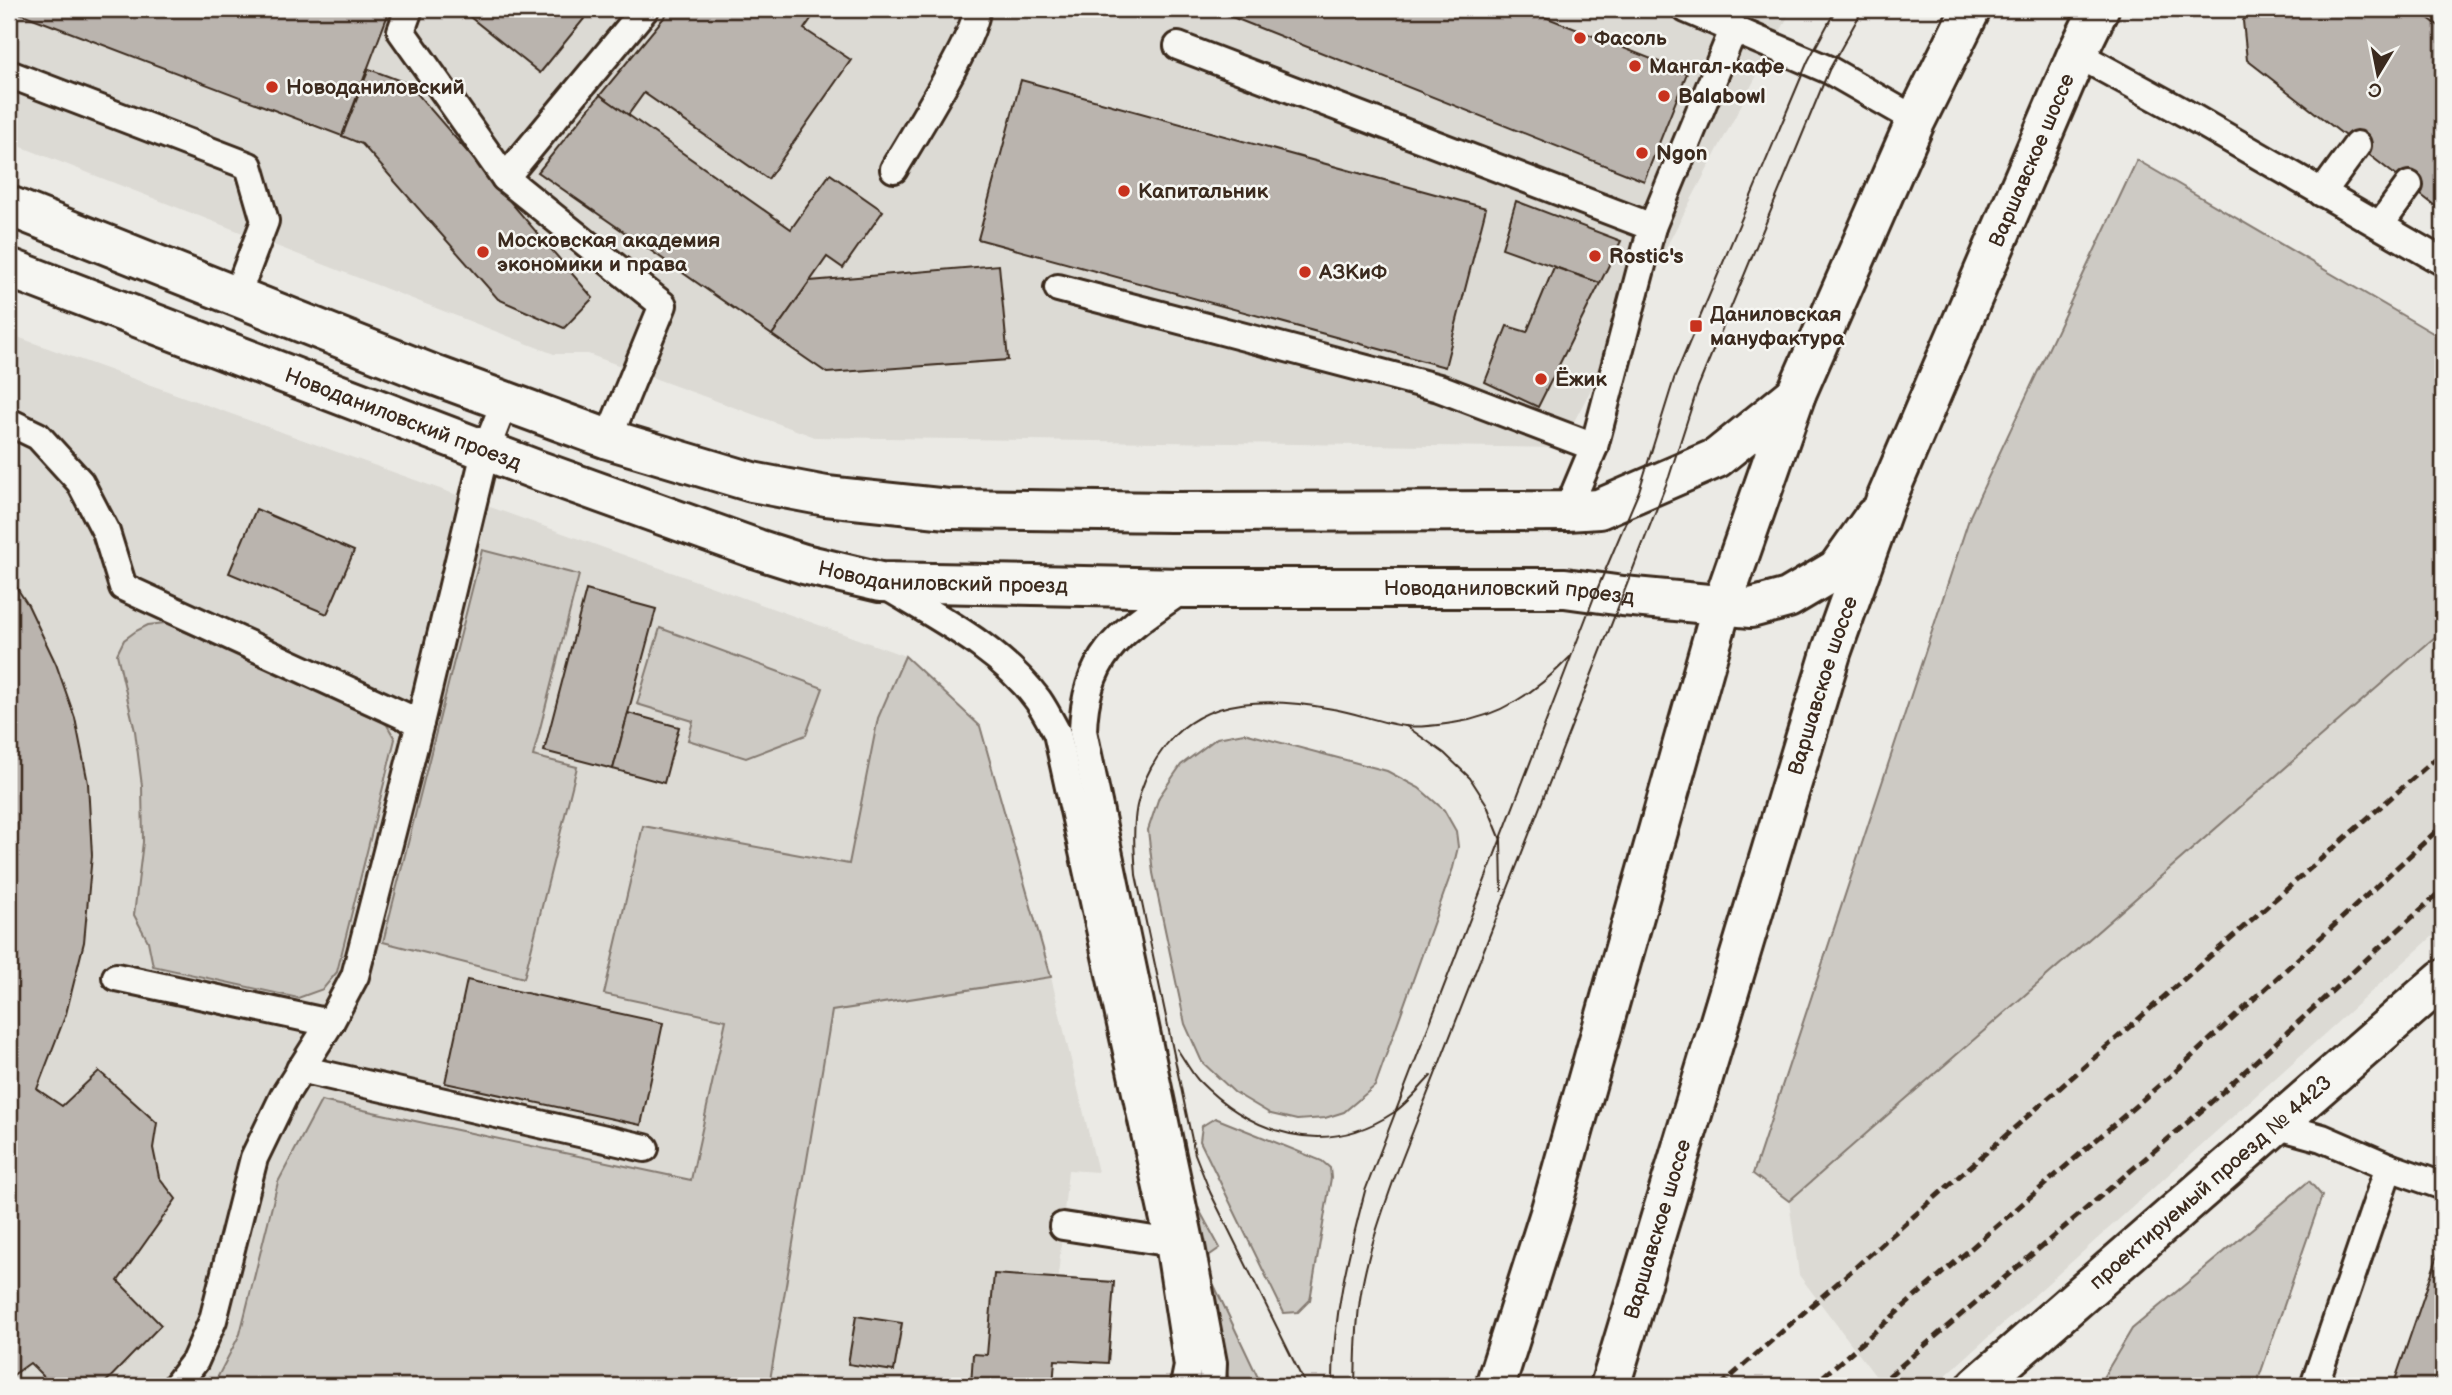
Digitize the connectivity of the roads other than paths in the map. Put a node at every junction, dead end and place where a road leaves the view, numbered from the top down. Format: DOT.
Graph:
graph roads {
  1 [pos="409,9"];
  2 [pos="645,9"];
  3 [pos="976,9"];
  4 [pos="1686,9"];
  5 [pos="1970,9"];
  6 [pos="2099,9"];
  7 [pos="1734,28"];
  8 [pos="1178,46"];
  9 [pos="2077,54"];
  10 [pos="9,74"];
  11 [pos="1916,120"];
  12 [pos="2357,145"];
  13 [pos="894,169"];
  14 [pos="505,178"];
  15 [pos="2409,186"];
  16 [pos="2322,193"];
  17 [pos="9,206"];
  18 [pos="2380,225"];
  19 [pos="1652,227"];
  20 [pos="2443,262"];
  21 [pos="9,268"];
  22 [pos="1058,288"];
  23 [pos="236,297"];
  24 [pos="1796,394"];
  25 [pos="505,401"];
  26 [pos="9,422"];
  27 [pos="608,439"];
  28 [pos="1594,447"];
  29 [pos="485,452"];
  30 [pos="1885,502"];
  31 [pos="1567,511"];
  32 [pos="880,582"];
  33 [pos="1185,588"];
  34 [pos="1722,605"];
  35 [pos="420,723"];
  36 [pos="116,976"];
  37 [pos="2443,979"];
  38 [pos="330,1023"];
  39 [pos="300,1069"];
  40 [pos="2275,1125"];
  41 [pos="645,1148"];
  42 [pos="2389,1167"];
  43 [pos="2443,1186"];
  44 [pos="1063,1226"];
  45 [pos="1180,1244"];
  46 [pos="1506,1347"];
  47 [pos="176,1386"];
  48 [pos="1184,1386"];
  49 [pos="1212,1386"];
  50 [pos="1479,1386"];
  51 [pos="1495,1386"];
  52 [pos="1610,1386"];
  53 [pos="1977,1386"];
  54 [pos="2314,1386"];
  1 -- 14 [label="lane"];
  2 -- 14 [label="lane"];
  3 -- 13 [label="lane"];
  4 -- 7 [label="lane"];
  5 -- 11 [label="street"];
  6 -- 9 [label="street, Варшавское шоссе"];
  7 -- 11 [label="lane"];
  7 -- 19 [label="lane"];
  8 -- 19 [label="lane"];
  9 -- 16 [label="lane"];
  9 -- 30 [label="street, Варшавское шоссе"];
  10 -- 23 [label="lane"];
  11 -- 24 [label="street"];
  12 -- 16 [label="lane"];
  14 -- 27 [label="lane"];
  15 -- 18 [label="lane"];
  16 -- 18 [label="lane"];
  17 -- 23 [label="street"];
  18 -- 20 [label="lane"];
  19 -- 28 [label="lane"];
  21 -- 29 [label="street, Новоданиловский проезд"];
  22 -- 28 [label="lane"];
  23 -- 25 [label="street"];
  24 -- 31 [label="street"];
  24 -- 34 [label="street"];
  25 -- 27 [label="street"];
  25 -- 29 [label="lane"];
  26 -- 35 [label="lane"];
  27 -- 31 [label="street"];
  28 -- 31 [label="lane"];
  29 -- 32 [label="street, Новоданиловский проезд"];
  29 -- 35 [label="lane"];
  30 -- 34 [label="street, Новоданиловский проезд"];
  30 -- 52 [label="street, Варшавское шоссе"];
  32 -- 33 [label="street, Новоданиловский проезд"];
  32 -- 45 [label="lane"];
  33 -- 34 [label="street, Новоданиловский проезд"];
  33 -- 45 [label="lane"];
  34 -- 46 [label="street"];
  35 -- 38 [label="lane"];
  36 -- 38 [label="lane"];
  37 -- 40 [label="street, проектируемый проезд № 4423"];
  38 -- 39 [label="lane"];
  39 -- 41 [label="lane"];
  39 -- 47 [label="lane"];
  40 -- 42 [label="lane"];
  40 -- 53 [label="street, проектируемый проезд № 4423"];
  42 -- 43 [label="lane"];
  42 -- 54 [label="lane"];
  44 -- 45 [label="lane"];
  45 -- 48 [label="lane"];
  45 -- 49 [label="lane"];
  46 -- 50 [label="lane"];
  46 -- 51 [label="street"];
}
